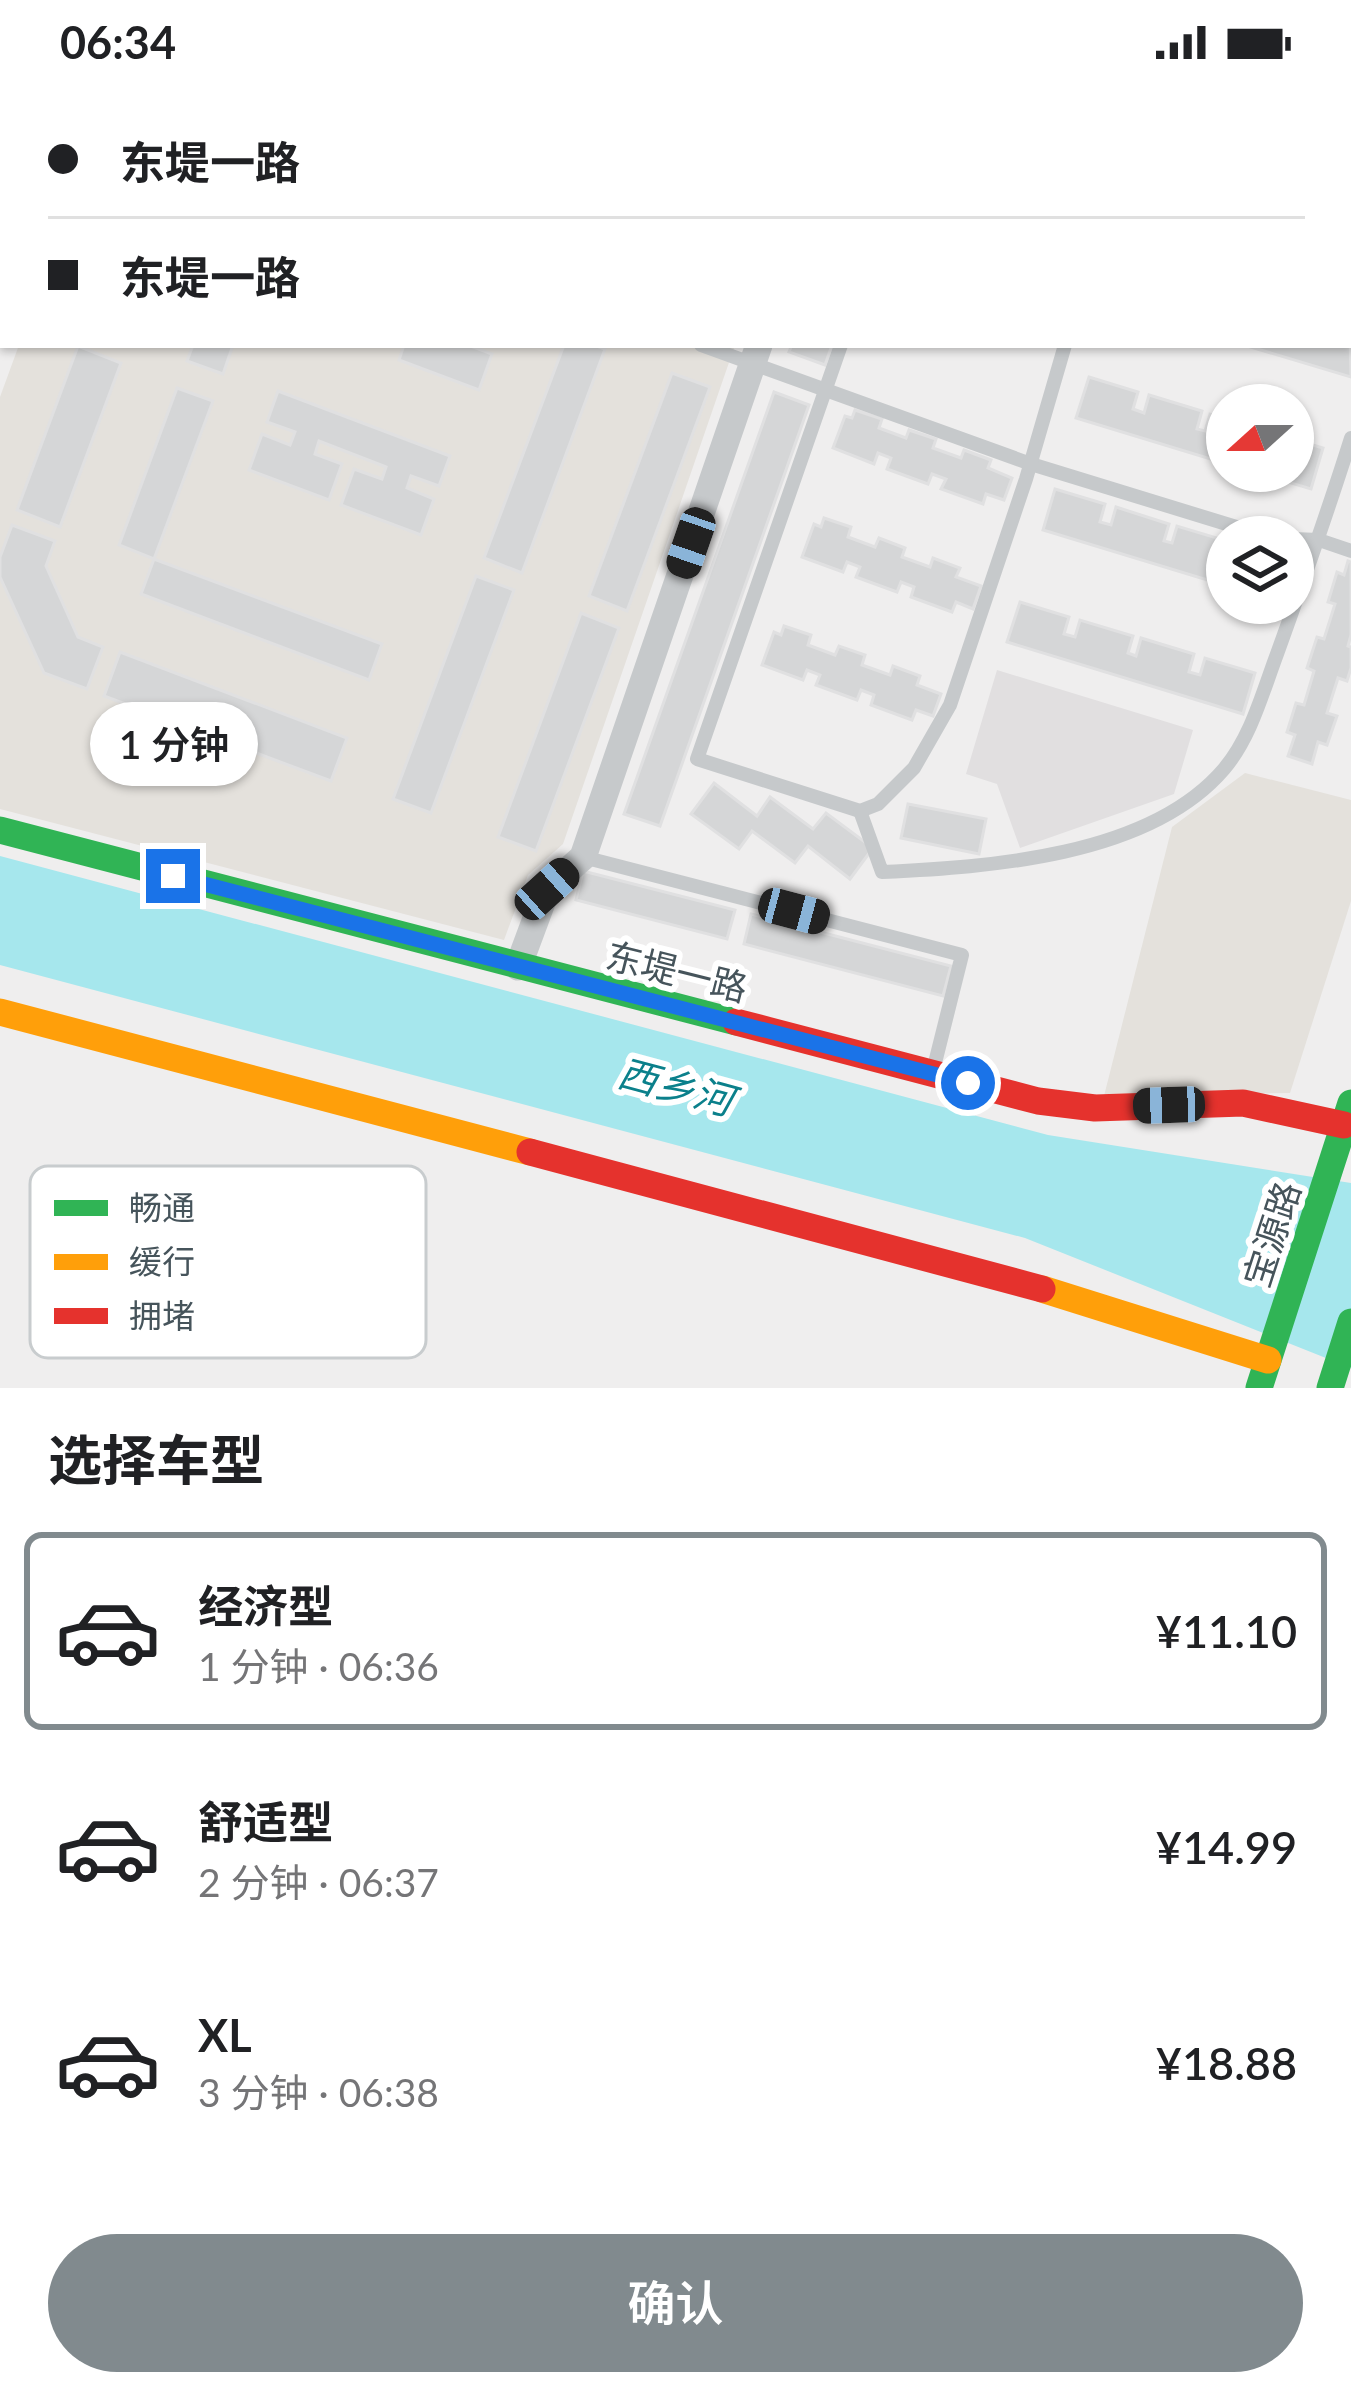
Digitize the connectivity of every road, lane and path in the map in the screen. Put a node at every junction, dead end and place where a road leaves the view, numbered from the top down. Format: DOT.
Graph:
graph roads {
  1 [pos="719,348"];
  2 [pos="841,348"];
  3 [pos="1064,348"];
  4 [pos="756,354"];
  5 [pos="826,389"];
  6 [pos="1351,438"];
  7 [pos="1031,464"];
  8 [pos="1206,518"];
  9 [pos="1314,540"];
  10 [pos="1319,540"];
  11 [pos="1351,551"];
  12 [pos="860,811"];
  13 [pos="0,830"];
  14 [pos="583,857"];
  15 [pos="518,967"];
  16 [pos="0,1012"];
  17 [pos="933,1074"];
  18 [pos="1347,1114"];
  19 [pos="1351,1322"];
  20 [pos="1268,1360"];
  21 [pos="1259,1388"];
  22 [pos="1330,1388"];
  1 -- 4 [label="lane"];
  2 -- 5 [label="lane"];
  3 -- 7 [label="lane"];
  4 -- 5 [label="lane"];
  4 -- 14 [label="street"];
  5 -- 7 [label="lane"];
  5 -- 12 [label="lane"];
  6 -- 10 [label="lane"];
  7 -- 8 [label="lane"];
  7 -- 12 [label="lane"];
  9 -- 10 [label="lane"];
  10 -- 11 [label="lane"];
  10 -- 12 [label="lane"];
  13 -- 15 [label="street, 东堤一路"];
  14 -- 15 [label="street"];
  14 -- 17 [label="lane"];
  15 -- 17 [label="street, 东堤一路"];
  16 -- 20 [label="street"];
  17 -- 18 [label="street, 东堤一路"];
  18 -- 20 [label="street, 宝源路"];
  19 -- 22 [label="street"];
  20 -- 21 [label="street, 宝源路"];
}
